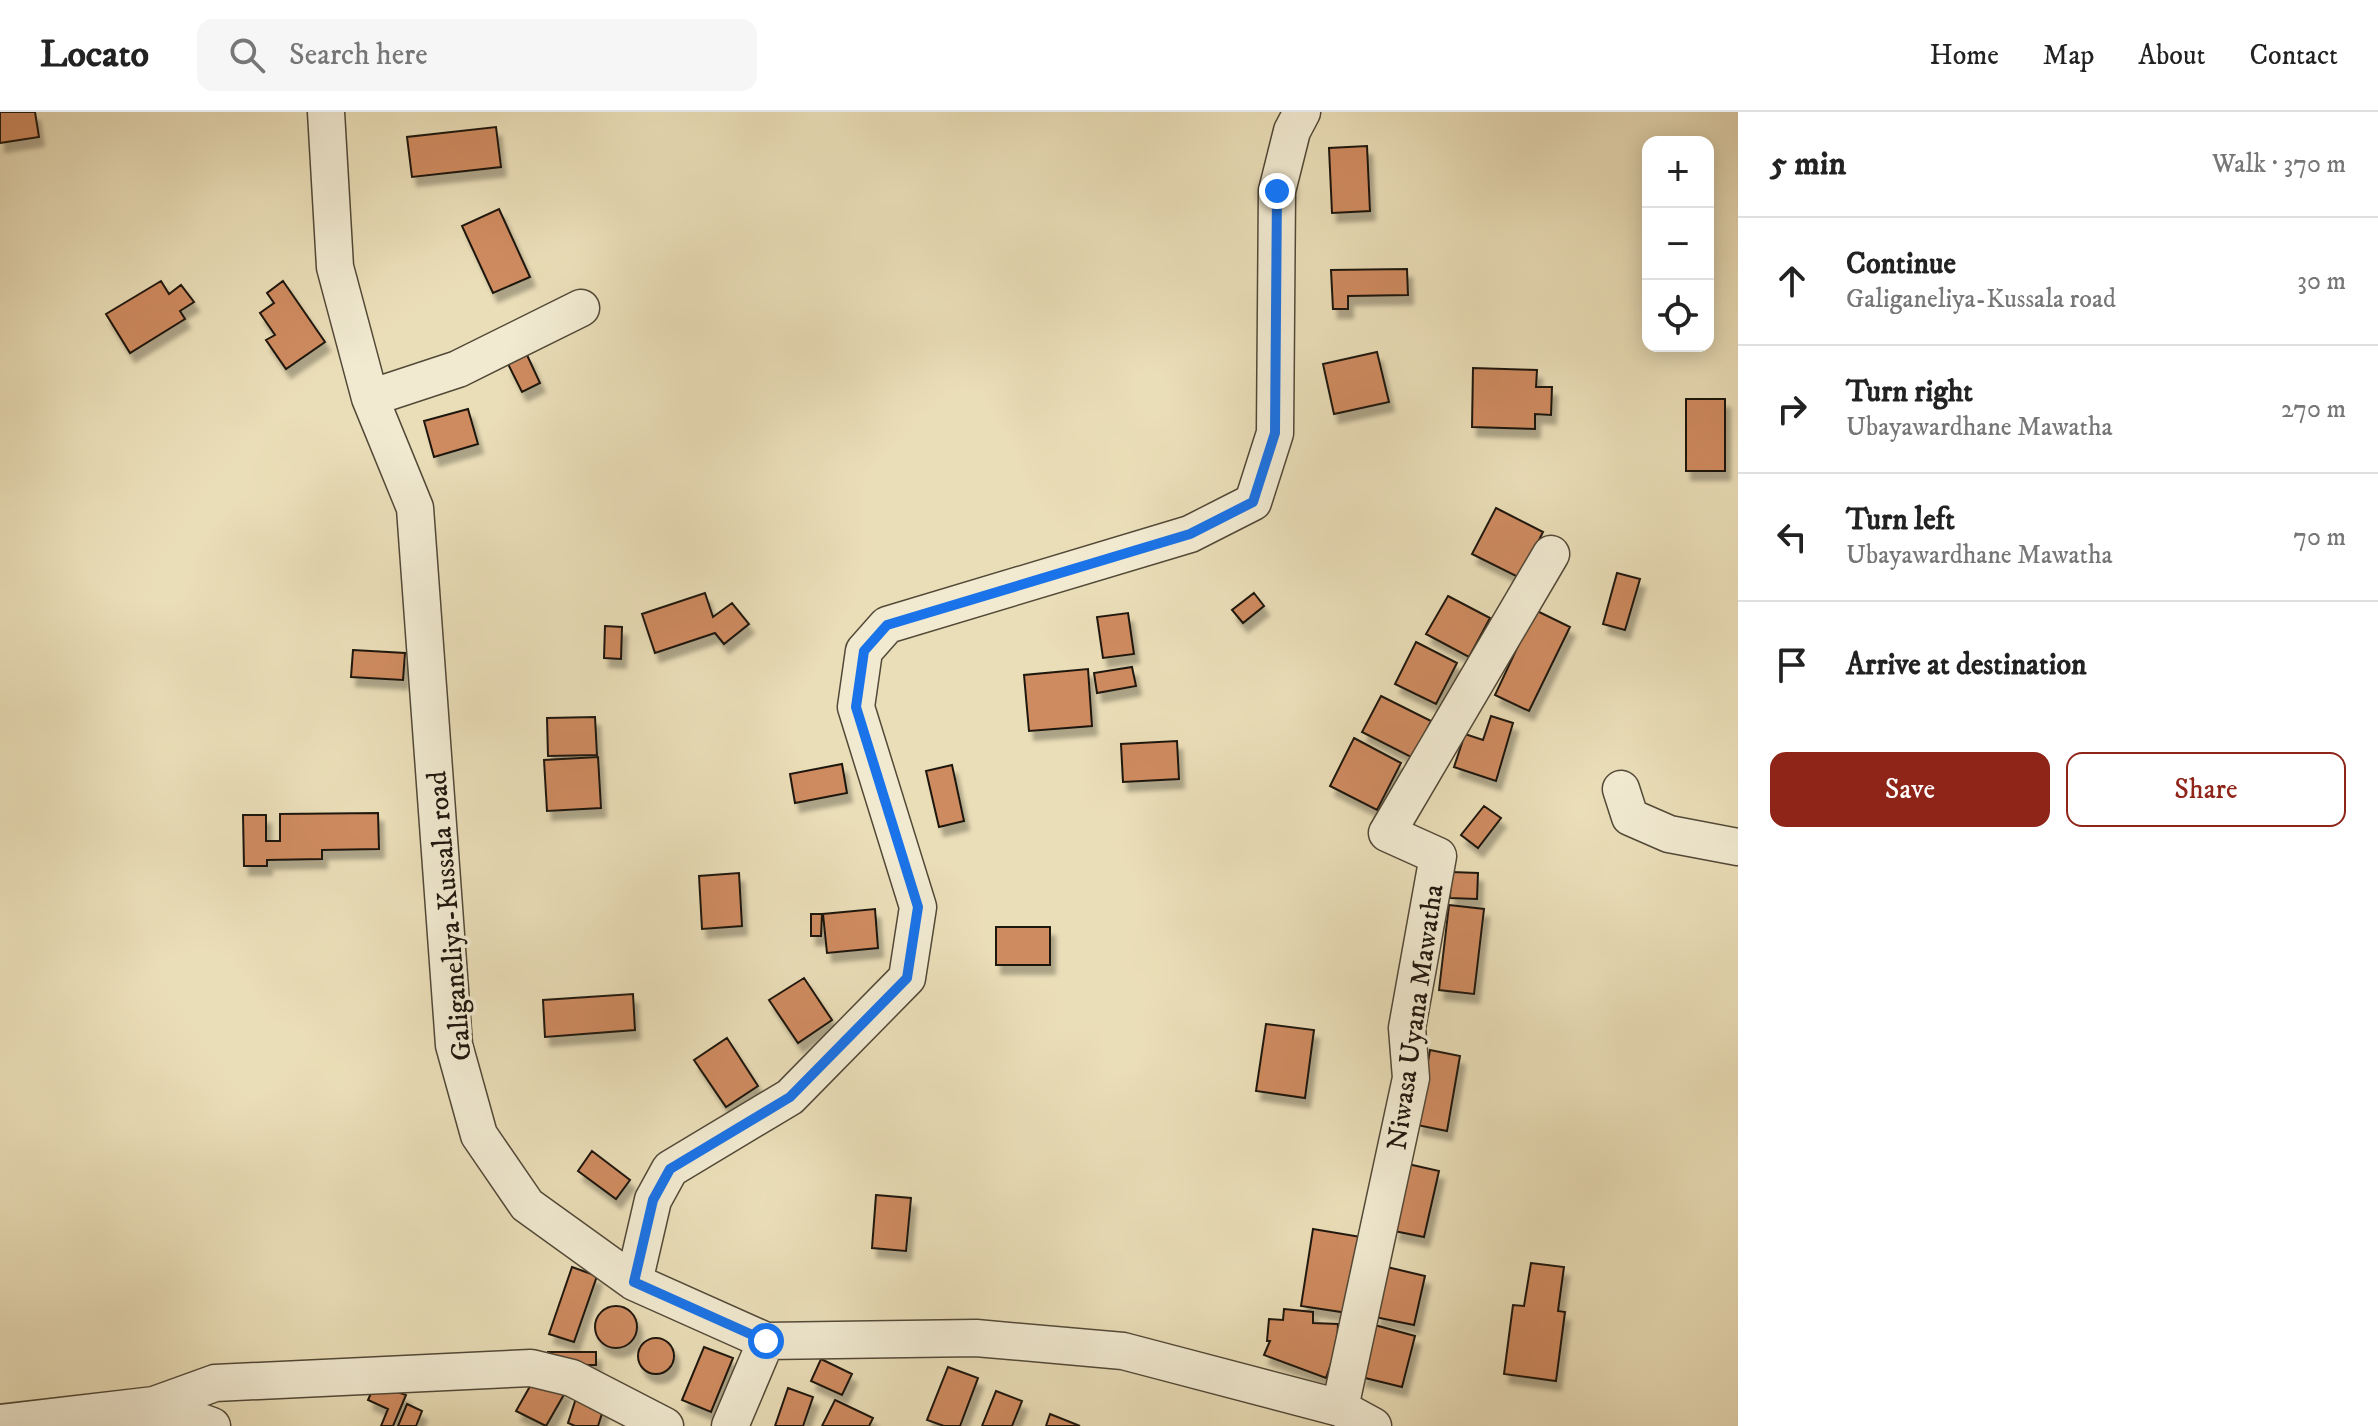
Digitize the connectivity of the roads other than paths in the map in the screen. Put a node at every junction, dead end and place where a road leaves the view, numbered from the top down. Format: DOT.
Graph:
graph roads {
  1 [pos="326,112"];
  2 [pos="1302,112"];
  3 [pos="581,308"];
  4 [pos="370,398"];
  5 [pos="1551,554"];
  6 [pos="1621,789"];
  7 [pos="1738,847"];
  8 [pos="634,1282"];
  9 [pos="766,1341"];
  10 [pos="1340,1408"];
  11 [pos="150,1415"];
  12 [pos="0,1423"];
  13 [pos="212,1426"];
  14 [pos="665,1426"];
  15 [pos="730,1426"];
  16 [pos="1373,1426"];
  1 -- 4 [label="street, Galiganeliya-Kussala road"];
  2 -- 8 [label="street"];
  3 -- 4 [label="street"];
  4 -- 8 [label="street, Galiganeliya-Kussala road"];
  5 -- 10 [label="street, Niwasa Uyana Mawatha"];
  6 -- 7 [label="street"];
  8 -- 9 [label="street, Galiganeliya-Kussala road"];
  9 -- 10 [label="street, Galiganeliya-Kussala road"];
  9 -- 15 [label="street"];
  10 -- 16 [label="street, Galiganeliya-Kussala road"];
  11 -- 12 [label="street"];
  11 -- 13 [label="street"];
  11 -- 14 [label="street"];
}
